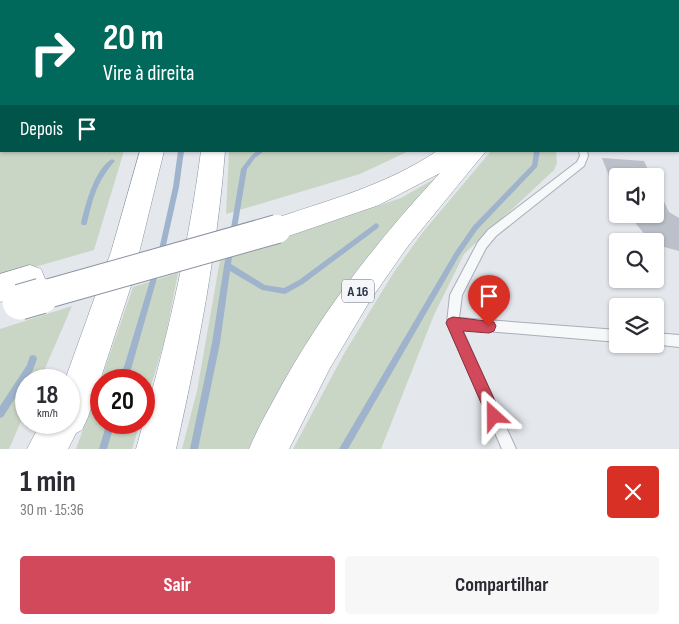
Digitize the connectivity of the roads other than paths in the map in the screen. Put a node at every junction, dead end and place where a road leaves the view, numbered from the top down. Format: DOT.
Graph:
graph roads {
  1 [pos="152,152"];
  2 [pos="213,152"];
  3 [pos="428,152"];
  4 [pos="454,152"];
  5 [pos="473,152"];
  6 [pos="583,152"];
  7 [pos="277,220"];
  8 [pos="13,294"];
  9 [pos="453,323"];
  10 [pos="609,335"];
  11 [pos="664,340"];
  12 [pos="679,341"];
  13 [pos="80,384"];
  14 [pos="56,434"];
  15 [pos="61,434"];
  16 [pos="47,449"];
  17 [pos="56,449"];
  18 [pos="156,449"];
  19 [pos="269,449"];
  20 [pos="510,449"];
  1 -- 13 [label="highway"];
  2 -- 18 [label="highway"];
  3 -- 7 [label="highway"];
  4 -- 7 [label="highway"];
  5 -- 19 [label="highway, A 16"];
  6 -- 9 [label="lane"];
  7 -- 8 [label="highway, bridge"];
  9 -- 10 [label="lane"];
  9 -- 20 [label="lane"];
  11 -- 12 [label="lane"];
  14 -- 16 [label="highway"];
  15 -- 17 [label="highway"];
}
